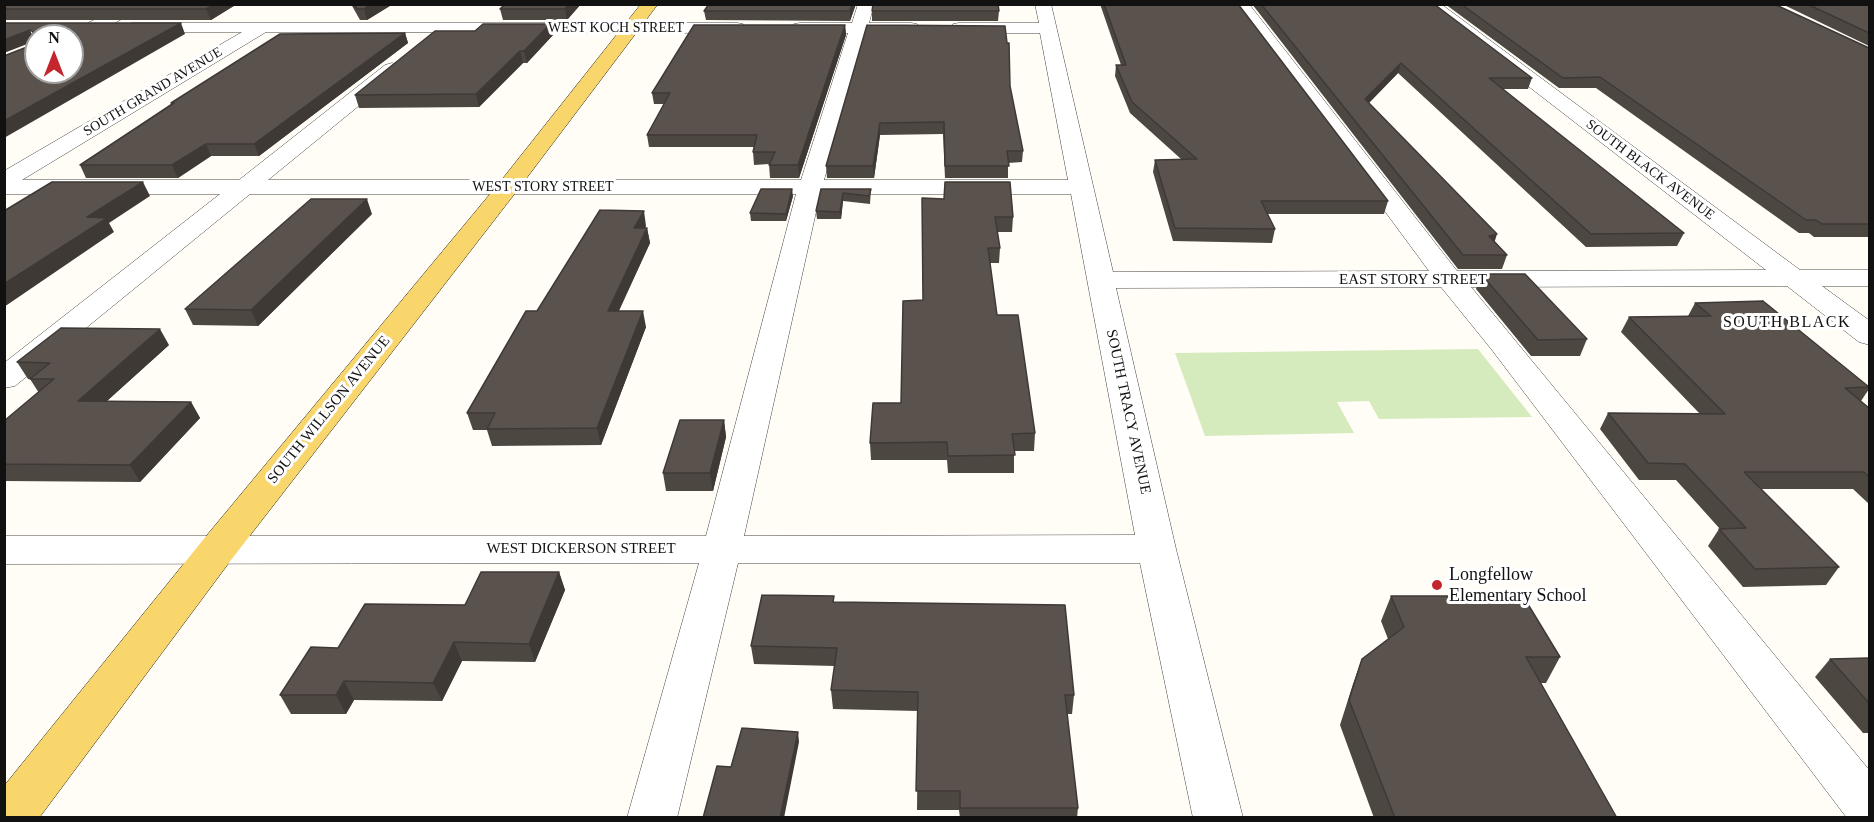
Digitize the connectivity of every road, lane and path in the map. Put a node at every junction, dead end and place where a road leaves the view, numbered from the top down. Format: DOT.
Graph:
graph roads {
  1 [pos="141,4"];
  2 [pos="473,4"];
  3 [pos="1240,4"];
  4 [pos="1431,4"];
  5 [pos="292,10"];
  6 [pos="641,16"];
  7 [pos="863,16"];
  8 [pos="1045,16"];
  9 [pos="262,27"];
  10 [pos="443,27"];
  11 [pos="758,28"];
  12 [pos="780,28"];
  13 [pos="4,181"];
  14 [pos="4,187"];
  15 [pos="245,187"];
  16 [pos="508,187"];
  17 [pos="810,187"];
  18 [pos="1082,187"];
  19 [pos="1793,278"];
  20 [pos="1869,278"];
  21 [pos="1100,280"];
  22 [pos="1450,280"];
  23 [pos="1869,336"];
  24 [pos="4,380"];
  25 [pos="722,549"];
  26 [pos="1157,549"];
  27 [pos="4,550"];
  28 [pos="217,550"];
  29 [pos="1869,809"];
  30 [pos="9,818"];
  31 [pos="652,818"];
  32 [pos="1218,818"];
  1 -- 9 [label="street, WEST KOCH STREET"];
  2 -- 10 [label="street"];
  3 -- 22 [label="street"];
  4 -- 19 [label="street, SOUTH BLACK AVENUE"];
  5 -- 9 [label="street, SOUTH GRAND AVENUE"];
  6 -- 10 [label="street, WEST KOCH STREET"];
  6 -- 11 [label="street, WEST KOCH STREET"];
  6 -- 16 [label="main road, SOUTH WILLSON AVENUE"];
  7 -- 8 [label="street"];
  7 -- 12 [label="street"];
  7 -- 17 [label="street"];
  8 -- 18 [label="street, SOUTH TRACY AVENUE"];
  9 -- 10 [label="street, WEST KOCH STREET"];
  9 -- 13 [label="street, SOUTH GRAND AVENUE"];
  10 -- 15 [label="street"];
  14 -- 15 [label="street, WEST STORY STREET"];
  15 -- 16 [label="street, WEST STORY STREET"];
  15 -- 24 [label="street"];
  16 -- 17 [label="street, WEST STORY STREET"];
  16 -- 28 [label="main road, SOUTH WILLSON AVENUE"];
  17 -- 18 [label="street, WEST STORY STREET"];
  17 -- 25 [label="street"];
  18 -- 21 [label="street, SOUTH TRACY AVENUE"];
  19 -- 20 [label="street, EAST STORY STREET"];
  19 -- 22 [label="street, EAST STORY STREET"];
  19 -- 23 [label="street, SOUTH BLACK AVENUE"];
  21 -- 22 [label="street, EAST STORY STREET"];
  21 -- 26 [label="street, SOUTH TRACY AVENUE"];
  22 -- 29 [label="street"];
  25 -- 26 [label="street, WEST DICKERSON STREET"];
  25 -- 28 [label="street, WEST DICKERSON STREET"];
  25 -- 31 [label="street"];
  26 -- 32 [label="street, SOUTH TRACY AVENUE"];
  27 -- 28 [label="street, WEST DICKERSON STREET"];
  28 -- 30 [label="main road, SOUTH WILLSON AVENUE"];
}
